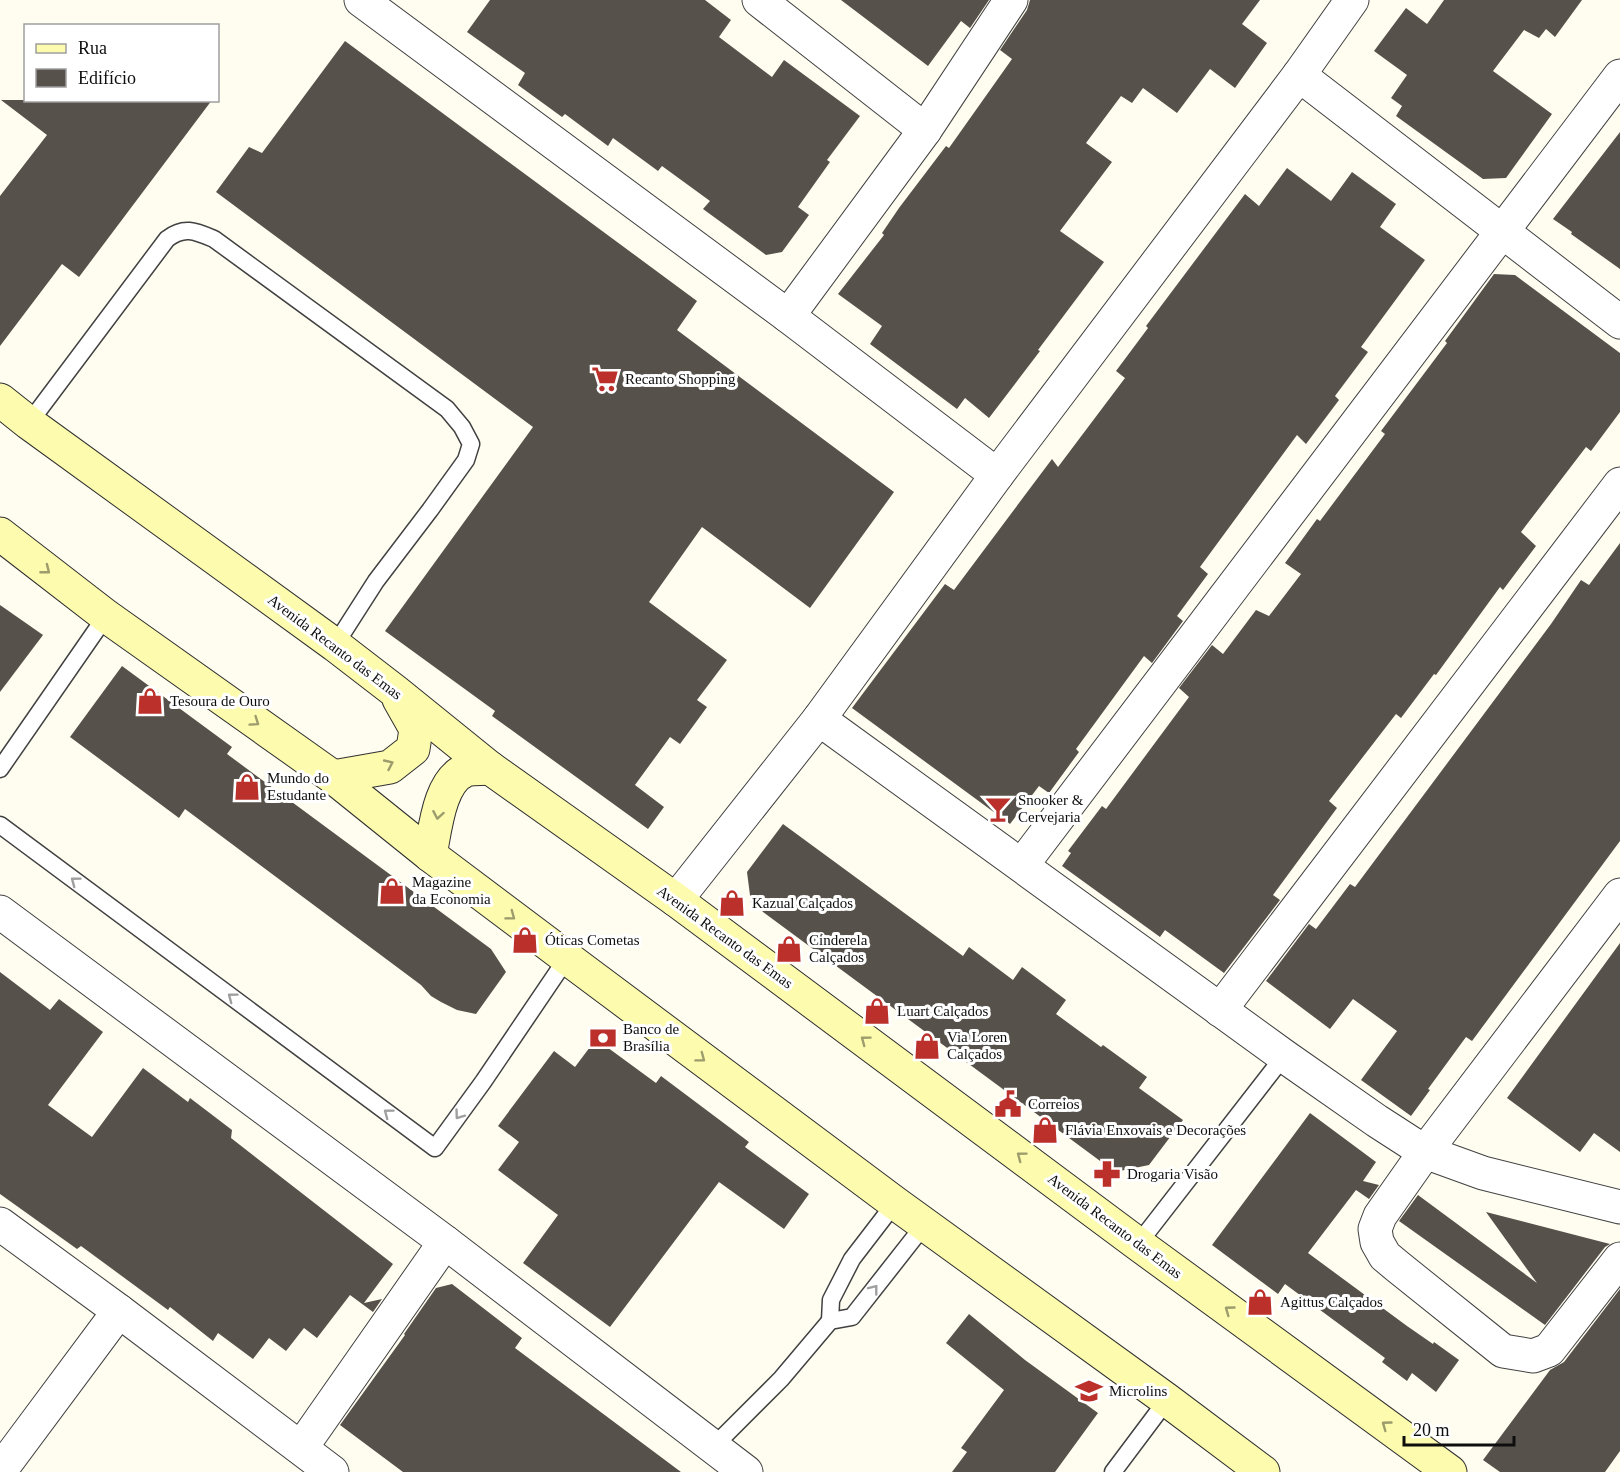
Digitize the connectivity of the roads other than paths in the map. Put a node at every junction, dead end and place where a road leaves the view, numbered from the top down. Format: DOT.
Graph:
graph roads {
  1 [pos="361,0"];
  2 [pos="759,0"];
  3 [pos="1011,0"];
  4 [pos="1352,0"];
  5 [pos="1299,75"];
  6 [pos="1620,75"];
  7 [pos="925,130"];
  8 [pos="1503,230"];
  9 [pos="788,316"];
  10 [pos="1620,322"];
  11 [pos="0,400"];
  12 [pos="29,423"];
  13 [pos="997,475"];
  14 [pos="1620,484"];
  15 [pos="0,534"];
  16 [pos="106,616"];
  17 [pos="335,645"];
  18 [pos="396,692"];
  19 [pos="819,720"];
  20 [pos="490,768"];
  21 [pos="0,769"];
  22 [pos="333,777"];
  23 [pos="0,825"];
  24 [pos="430,855"];
  25 [pos="1022,866"];
  26 [pos="1620,895"];
  27 [pos="676,900"];
  28 [pos="0,912"];
  29 [pos="567,958"];
  30 [pos="1220,1010"];
  31 [pos="1284,1056"];
  32 [pos="1425,1152"];
  33 [pos="895,1203"];
  34 [pos="1620,1207"];
  35 [pos="0,1224"];
  36 [pos="925,1224"];
  37 [pos="445,1242"];
  38 [pos="1138,1244"];
  39 [pos="1620,1259"];
  40 [pos="119,1311"];
  41 [pos="830,1321"];
  42 [pos="1167,1400"];
  43 [pos="713,1447"];
  44 [pos="301,1448"];
  45 [pos="0,1471"];
  46 [pos="332,1472"];
  47 [pos="746,1472"];
  48 [pos="1113,1472"];
  49 [pos="1263,1472"];
  50 [pos="1450,1472"];
  1 -- 9 [label="street"];
  2 -- 7 [label="street"];
  3 -- 7 [label="street"];
  4 -- 5 [label="street"];
  5 -- 8 [label="street"];
  5 -- 13 [label="street"];
  6 -- 8 [label="street"];
  7 -- 9 [label="street"];
  8 -- 10 [label="street"];
  8 -- 25 [label="street"];
  9 -- 13 [label="street"];
  11 -- 12 [label="main road, Avenida Recanto das Emas"];
  12 -- 17 [label="main road, Avenida Recanto das Emas"];
  12 -- 17 [label="lane"];
  13 -- 19 [label="street"];
  14 -- 30 [label="street"];
  15 -- 16 [label="main road, one-way"];
  16 -- 21 [label="lane"];
  16 -- 22 [label="main road, one-way"];
  17 -- 18 [label="main road, Avenida Recanto das Emas"];
  18 -- 20 [label="main road, Avenida Recanto das Emas"];
  22 -- 18 [label="main road, one-way"];
  19 -- 25 [label="street"];
  19 -- 27 [label="street"];
  20 -- 24 [label="main road, one-way"];
  20 -- 27 [label="main road, Avenida Recanto das Emas"];
  22 -- 24 [label="main road"];
  29 -- 23 [label="lane, one-way"];
  24 -- 29 [label="main road, one-way"];
  25 -- 30 [label="street"];
  26 -- 32 [label="street"];
  38 -- 27 [label="main road, Avenida Recanto das Emas, one-way"];
  28 -- 37 [label="street"];
  29 -- 33 [label="main road, one-way"];
  30 -- 31 [label="street"];
  31 -- 32 [label="street"];
  31 -- 38 [label="lane"];
  32 -- 34 [label="street"];
  32 -- 39 [label="street"];
  33 -- 36 [label="main road"];
  33 -- 41 [label="lane"];
  35 -- 40 [label="street"];
  41 -- 36 [label="lane, one-way"];
  36 -- 42 [label="main road"];
  37 -- 43 [label="street"];
  37 -- 44 [label="street"];
  50 -- 38 [label="main road, Avenida Recanto das Emas, one-way"];
  40 -- 44 [label="street"];
  40 -- 45 [label="street"];
  41 -- 43 [label="lane"];
  42 -- 48 [label="lane"];
  42 -- 49 [label="main road"];
  43 -- 47 [label="street"];
  44 -- 46 [label="street"];
}
